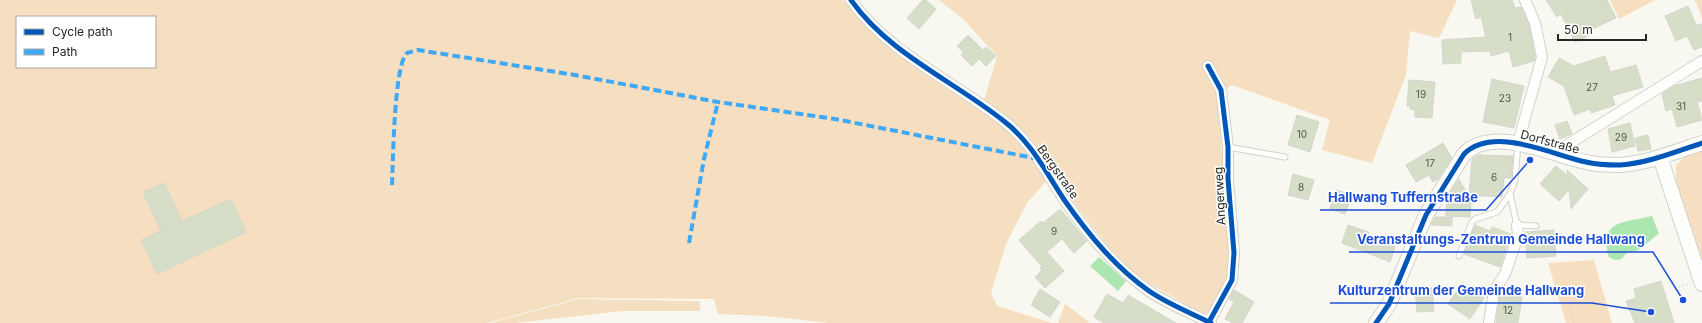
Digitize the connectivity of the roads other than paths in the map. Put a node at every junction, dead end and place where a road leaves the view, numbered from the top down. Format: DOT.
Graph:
graph roads {
  1 [pos="851,0"];
  2 [pos="1526,1"];
  3 [pos="1702,61"];
  4 [pos="1208,66"];
  5 [pos="1518,143"];
  6 [pos="1702,143"];
  7 [pos="1228,147"];
  8 [pos="1563,156"];
  9 [pos="1286,157"];
  10 [pos="1660,157"];
  11 [pos="1510,194"];
  12 [pos="1517,225"];
  13 [pos="1536,226"];
  14 [pos="1460,256"];
  15 [pos="1702,284"];
  16 [pos="1210,322"];
  17 [pos="1376,323"];
  18 [pos="1489,323"];
  1 -- 16 [label="street, Bergstraße"];
  2 -- 5 [label="street"];
  3 -- 8 [label="street, Dorfstraße"];
  4 -- 7 [label="street, Angerweg"];
  5 -- 8 [label="street, Dorfstraße"];
  5 -- 11 [label="lane, Dorfstraße"];
  5 -- 17 [label="street, Dorfstraße"];
  6 -- 10 [label="street, Dorfstraße"];
  7 -- 9 [label="lane"];
  7 -- 16 [label="street, Angerweg"];
  8 -- 10 [label="street, Dorfstraße"];
  10 -- 15 [label="street"];
  11 -- 12 [label="lane, Dorfstraße"];
  11 -- 14 [label="lane"];
  12 -- 13 [label="lane"];
  12 -- 18 [label="street"];
}
